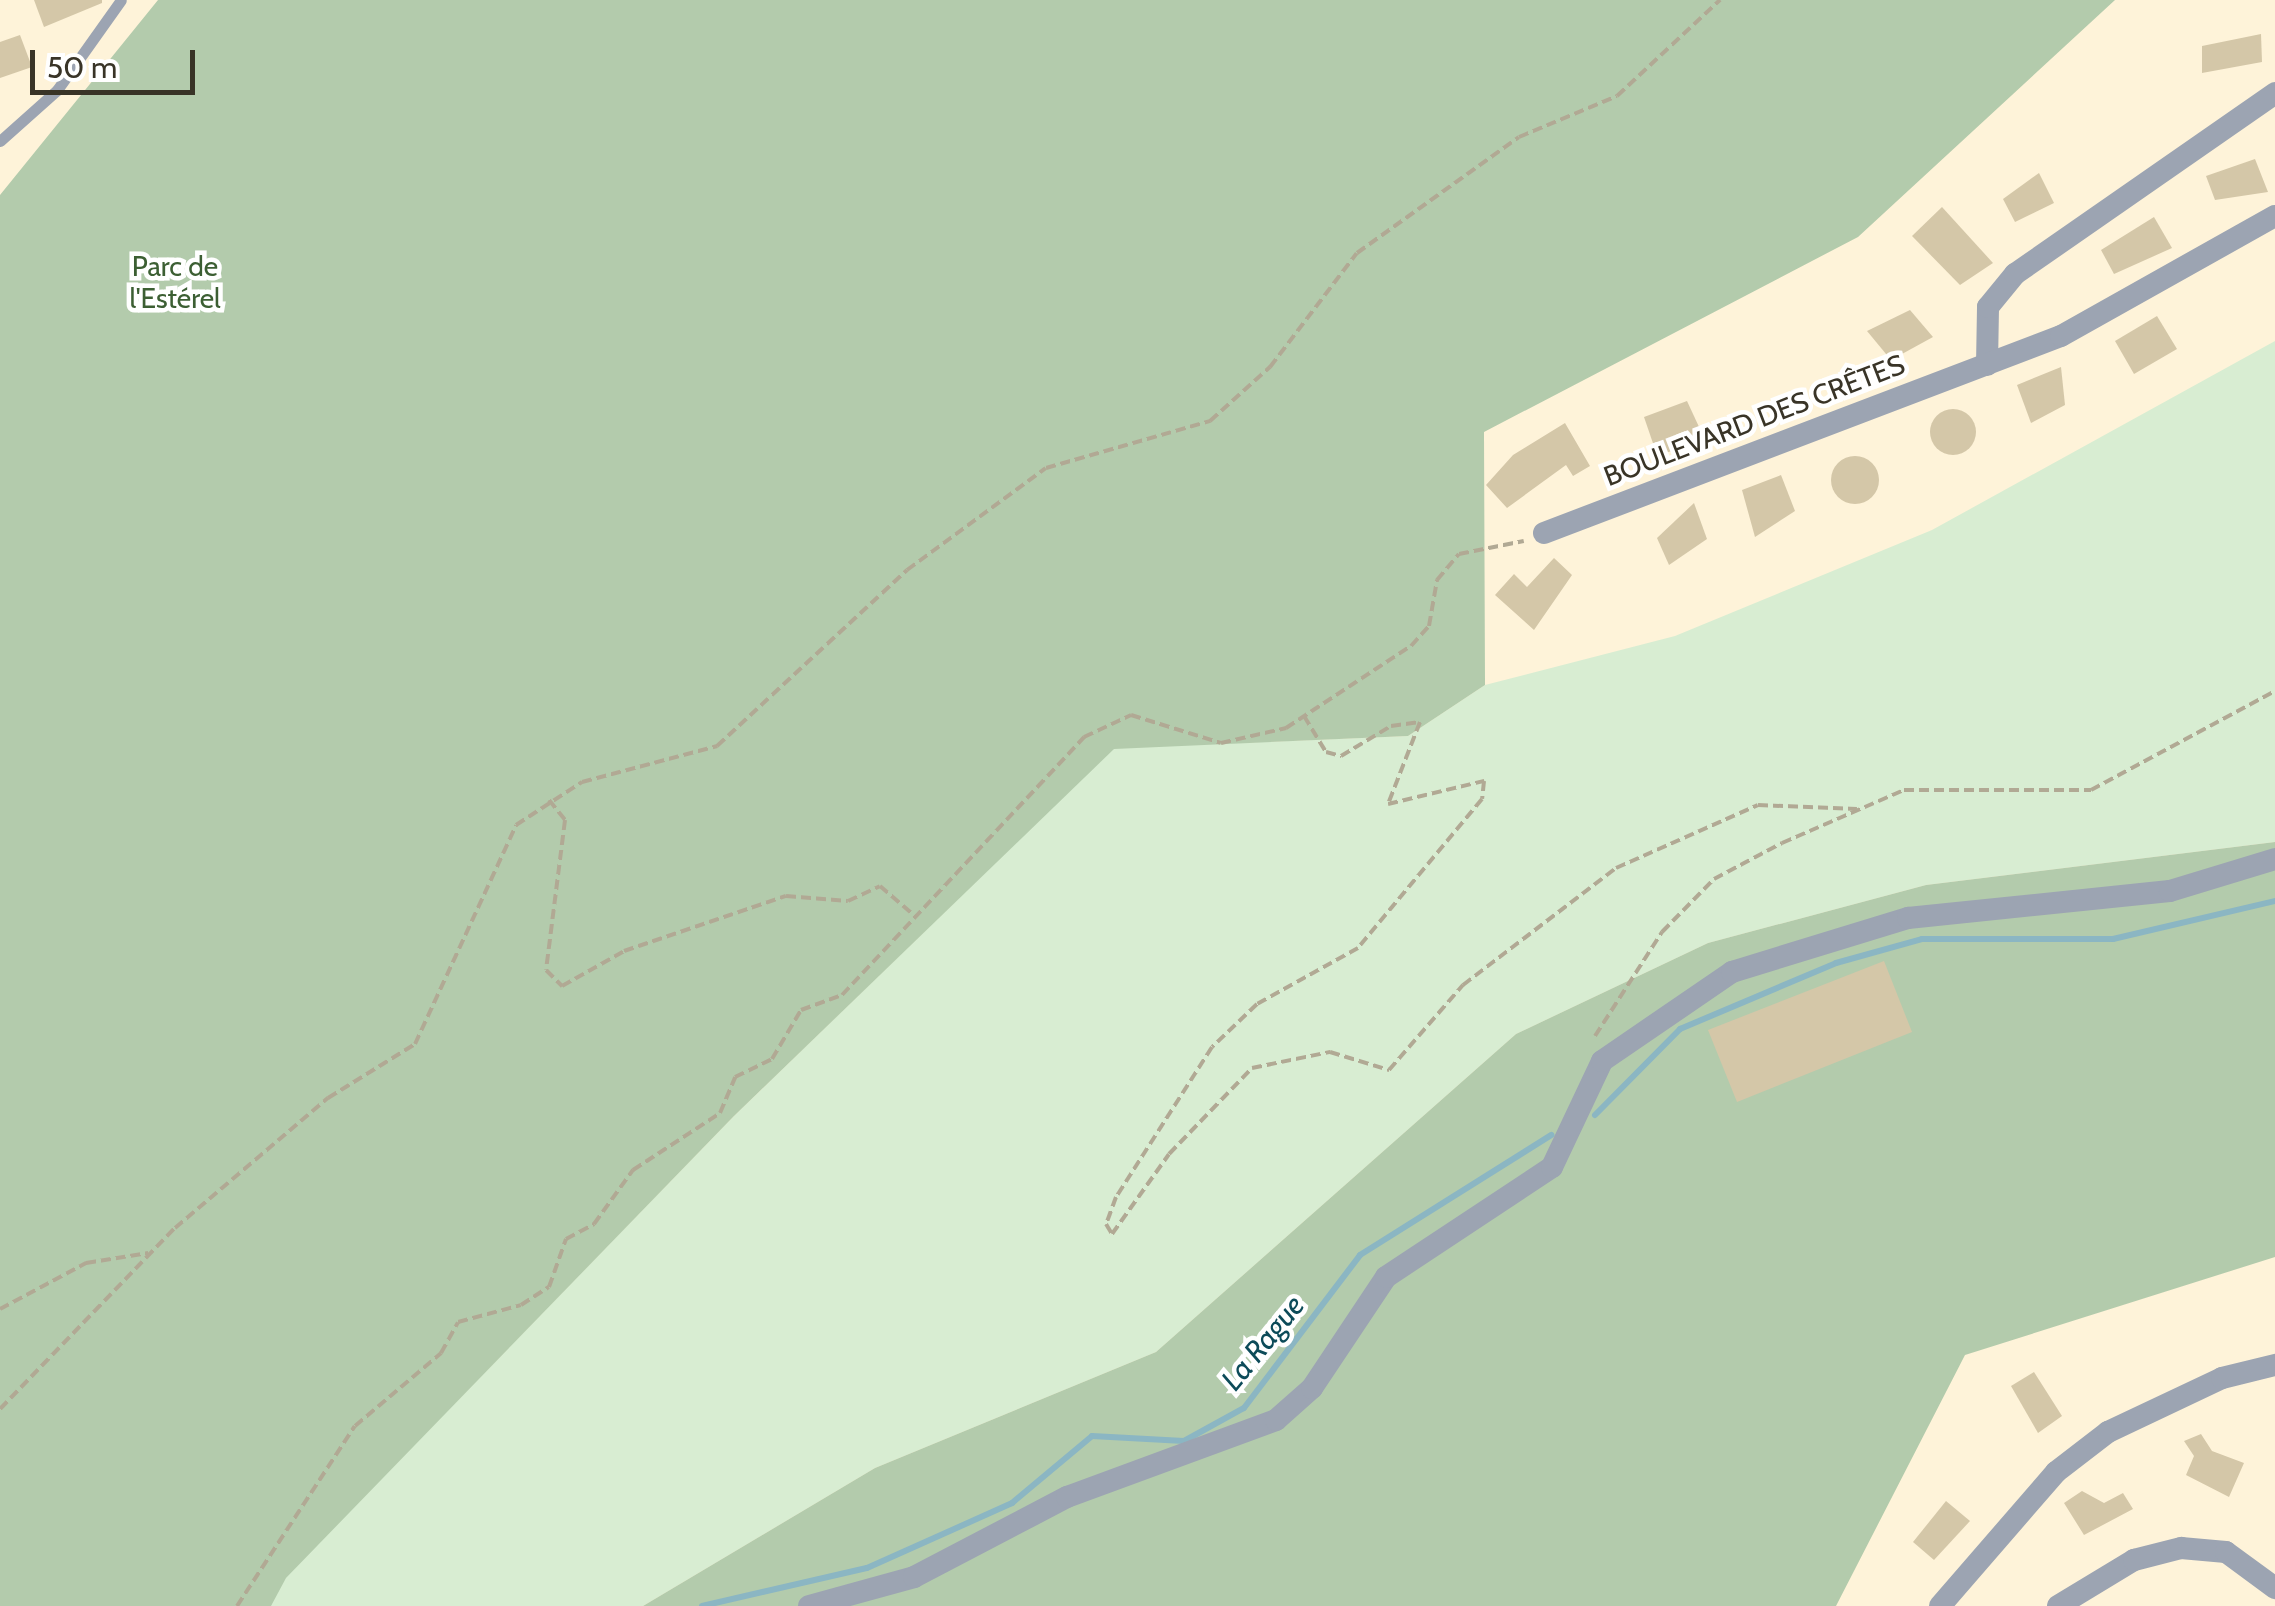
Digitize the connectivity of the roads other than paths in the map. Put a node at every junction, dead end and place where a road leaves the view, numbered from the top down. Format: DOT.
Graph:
graph roads {
  1 [pos="117,2"];
  2 [pos="2275,92"];
  3 [pos="0,140"];
  4 [pos="2275,216"];
  5 [pos="1986,365"];
  6 [pos="1544,533"];
  7 [pos="2275,859"];
  8 [pos="2275,1365"];
  9 [pos="2275,1588"];
  10 [pos="809,1606"];
  11 [pos="1940,1606"];
  12 [pos="2058,1606"];
  1 -- 3 [label="lane"];
  2 -- 5 [label="street"];
  4 -- 5 [label="street, BOULEVARD DES CRÊTES"];
  5 -- 6 [label="street, BOULEVARD DES CRÊTES"];
  7 -- 10 [label="street"];
  8 -- 11 [label="street"];
  9 -- 12 [label="street"];
}
